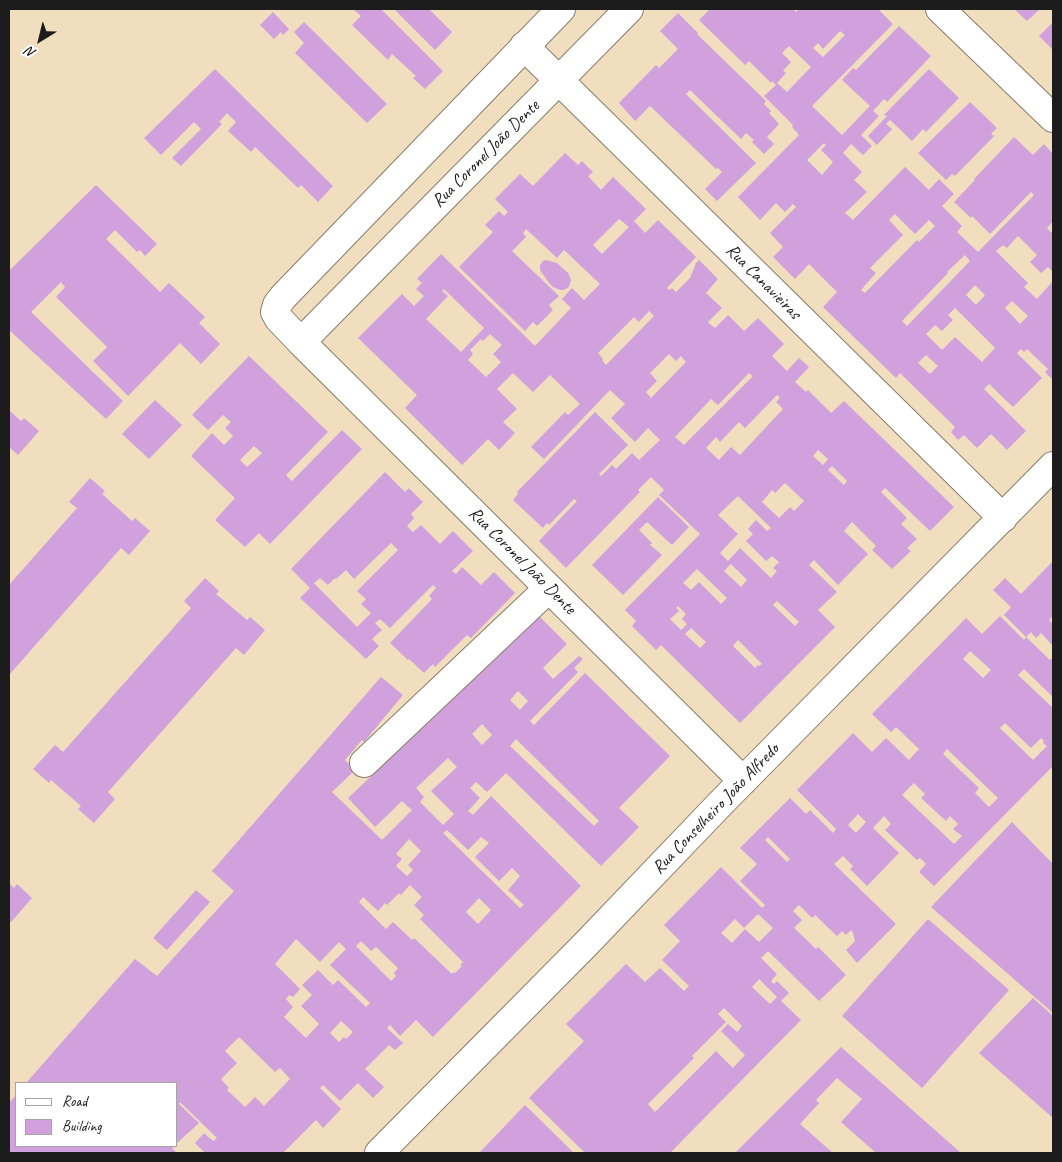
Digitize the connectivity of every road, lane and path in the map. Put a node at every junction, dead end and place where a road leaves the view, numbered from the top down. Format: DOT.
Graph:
graph roads {
  1 [pos="561,9"];
  2 [pos="629,9"];
  3 [pos="940,9"];
  4 [pos="524,46"];
  5 [pos="558,80"];
  6 [pos="1053,118"];
  7 [pos="300,342"];
  8 [pos="1053,466"];
  9 [pos="1003,518"];
  10 [pos="549,588"];
  11 [pos="364,763"];
  12 [pos="743,781"];
  13 [pos="379,1153"];
  1 -- 4 [label="street, Rua Coronel João Dente"];
  2 -- 5 [label="street, Rua Coronel João Dente"];
  3 -- 6 [label="street"];
  4 -- 5 [label="street, Rua Canavieiras"];
  4 -- 7 [label="street, Rua Coronel João Dente"];
  5 -- 7 [label="street, Rua Coronel João Dente"];
  5 -- 9 [label="street, Rua Canavieiras"];
  7 -- 10 [label="street, Rua Coronel João Dente"];
  8 -- 9 [label="street, Rua Conselheiro João Alfredo"];
  9 -- 12 [label="street, Rua Conselheiro João Alfredo"];
  10 -- 11 [label="street"];
  10 -- 12 [label="street, Rua Coronel João Dente"];
  12 -- 13 [label="street, Rua Conselheiro João Alfredo"];
}
